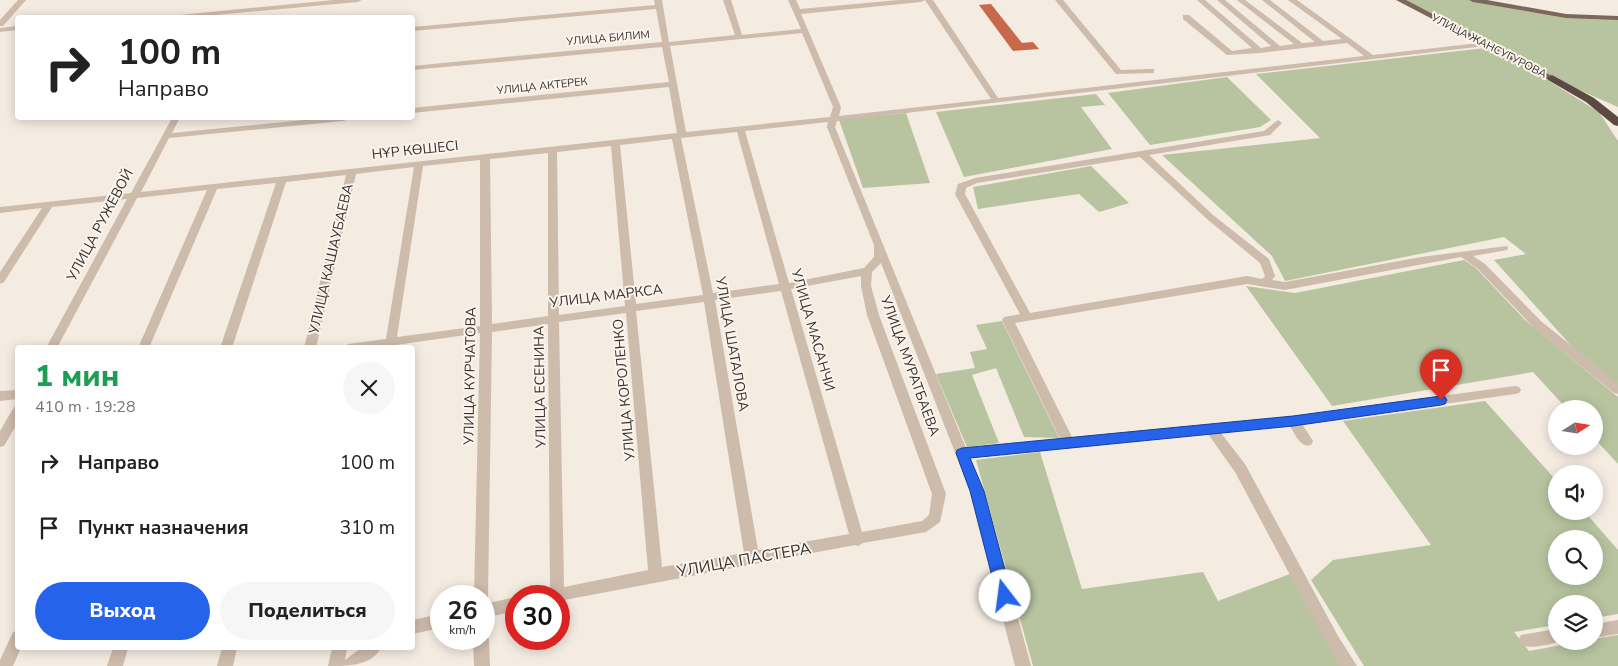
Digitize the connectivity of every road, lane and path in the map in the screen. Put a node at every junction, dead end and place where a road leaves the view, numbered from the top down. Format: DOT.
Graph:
graph roads {
  1 [pos="22,0"];
  2 [pos="241,0"];
  3 [pos="358,0"];
  4 [pos="727,0"];
  5 [pos="792,0"];
  6 [pos="921,0"];
  7 [pos="929,0"];
  8 [pos="1059,0"];
  9 [pos="1201,0"];
  10 [pos="1221,0"];
  11 [pos="1241,0"];
  12 [pos="1266,0"];
  13 [pos="1292,0"];
  14 [pos="1400,0"];
  15 [pos="1473,0"];
  16 [pos="658,3"];
  17 [pos="1504,3"];
  18 [pos="796,12"];
  19 [pos="234,14"];
  20 [pos="213,15"];
  21 [pos="1186,17"];
  22 [pos="1618,18"];
  23 [pos="0,24"];
  24 [pos="15,28"];
  25 [pos="415,29"];
  26 [pos="0,30"];
  27 [pos="805,31"];
  28 [pos="739,37"];
  29 [pos="1347,41"];
  30 [pos="666,44"];
  31 [pos="1322,44"];
  32 [pos="1485,44"];
  33 [pos="1301,46"];
  34 [pos="1279,49"];
  35 [pos="1260,51"];
  36 [pos="1371,57"];
  37 [pos="415,68"];
  38 [pos="1151,71"];
  39 [pos="1552,78"];
  40 [pos="674,84"];
  41 [pos="996,101"];
  42 [pos="1618,107"];
  43 [pos="415,110"];
  44 [pos="833,118"];
  45 [pos="175,120"];
  46 [pos="324,120"];
  47 [pos="1278,123"];
  48 [pos="1618,123"];
  49 [pos="740,129"];
  50 [pos="166,136"];
  51 [pos="679,136"];
  52 [pos="615,143"];
  53 [pos="552,150"];
  54 [pos="1141,153"];
  55 [pos="485,156"];
  56 [pos="420,163"];
  57 [pos="352,171"];
  58 [pos="282,179"];
  59 [pos="214,187"];
  60 [pos="133,196"];
  61 [pos="48,204"];
  62 [pos="0,210"];
  63 [pos="879,245"];
  64 [pos="1503,248"];
  65 [pos="1463,254"];
  66 [pos="868,271"];
  67 [pos="0,280"];
  68 [pos="1265,283"];
  69 [pos="785,287"];
  70 [pos="709,298"];
  71 [pos="632,308"];
  72 [pos="1027,316"];
  73 [pos="554,318"];
  74 [pos="486,327"];
  75 [pos="391,344"];
  76 [pos="53,345"];
  77 [pos="144,345"];
  78 [pos="227,345"];
  79 [pos="311,345"];
  80 [pos="1515,390"];
  81 [pos="1618,390"];
  82 [pos="15,394"];
  83 [pos="0,396"];
  84 [pos="15,415"];
  85 [pos="1293,421"];
  86 [pos="1210,429"];
  87 [pos="1307,441"];
  88 [pos="0,442"];
  89 [pos="1068,443"];
  90 [pos="962,453"];
  91 [pos="935,518"];
  92 [pos="858,540"];
  93 [pos="752,558"];
  94 [pos="656,575"];
  95 [pos="481,585"];
  96 [pos="553,585"];
  97 [pos="570,593"];
  98 [pos="430,623"];
  99 [pos="415,626"];
  100 [pos="1618,627"];
  101 [pos="1603,630"];
  102 [pos="1548,637"];
  103 [pos="1526,640"];
  104 [pos="15,644"];
  105 [pos="120,650"];
  106 [pos="229,650"];
  107 [pos="340,650"];
  108 [pos="370,650"];
  109 [pos="481,650"];
  110 [pos="5,666"];
  111 [pos="115,666"];
  112 [pos="225,666"];
  113 [pos="336,666"];
  114 [pos="349,666"];
  115 [pos="482,666"];
  116 [pos="1023,666"];
  117 [pos="1349,666"];
  1 -- 23 [label="street"];
  2 -- 19 [label="street"];
  3 -- 19 [label="street"];
  4 -- 28 [label="street"];
  5 -- 18 [label="street"];
  6 -- 18 [label="street"];
  7 -- 41 [label="street"];
  8 -- 38 [label="street"];
  9 -- 35 [label="street"];
  10 -- 34 [label="street"];
  11 -- 33 [label="street"];
  12 -- 31 [label="street"];
  13 -- 29 [label="street"];
  14 -- 32 [label="main road, УЛИЦА ЖАНСУГУРОВА"];
  15 -- 17 [label="main road"];
  16 -- 25 [label="street"];
  16 -- 30 [label="street, УЛИЦА ШАТАЛОВА"];
  17 -- 22 [label="main road"];
  18 -- 27 [label="street"];
  19 -- 20 [label="street"];
  21 -- 35 [label="street"];
  24 -- 26 [label="street"];
  27 -- 28 [label="street, УЛИЦА БИЛИМ"];
  27 -- 44 [label="street"];
  28 -- 30 [label="street, УЛИЦА БИЛИМ"];
  29 -- 31 [label="street"];
  29 -- 36 [label="street"];
  30 -- 37 [label="street, УЛИЦА БИЛИМ"];
  30 -- 40 [label="street, УЛИЦА ШАТАЛОВА"];
  31 -- 33 [label="street"];
  32 -- 36 [label="street, НҰР КӨШЕСІ"];
  32 -- 39 [label="main road, УЛИЦА ЖАНСУГУРОВА"];
  33 -- 34 [label="street"];
  34 -- 35 [label="street"];
  36 -- 41 [label="street, НҰР КӨШЕСІ"];
  39 -- 42 [label="highway"];
  39 -- 48 [label="highway"];
  40 -- 43 [label="street, УЛИЦА АКТЕРЕК"];
  40 -- 51 [label="street, УЛИЦА ШАТАЛОВА"];
  41 -- 44 [label="street, НҰР КӨШЕСІ"];
  44 -- 49 [label="street, НҰР КӨШЕСІ"];
  44 -- 63 [label="street"];
  45 -- 50 [label="street, УЛИЦА РУЖЕВОЙ"];
  46 -- 50 [label="street"];
  47 -- 54 [label="street"];
  49 -- 51 [label="street, НҰР КӨШЕСІ"];
  49 -- 69 [label="street, УЛИЦА МАСАНЧИ"];
  50 -- 60 [label="street, УЛИЦА РУЖЕВОЙ"];
  51 -- 52 [label="street, НҰР КӨШЕСІ"];
  51 -- 70 [label="street, УЛИЦА ШАТАЛОВА"];
  52 -- 53 [label="street, НҰР КӨШЕСІ"];
  52 -- 71 [label="street, УЛИЦА КОРОЛЕНКО"];
  53 -- 55 [label="street, НҰР КӨШЕСІ"];
  53 -- 73 [label="street, УЛИЦА ЕСЕНИНА"];
  54 -- 68 [label="street"];
  54 -- 72 [label="street"];
  55 -- 56 [label="street, НҰР КӨШЕСІ"];
  55 -- 74 [label="street, УЛИЦА КУРЧАТОВА"];
  56 -- 57 [label="street, НҰР КӨШЕСІ"];
  56 -- 75 [label="street"];
  57 -- 58 [label="street, НҰР КӨШЕСІ"];
  57 -- 79 [label="street, УЛИЦА КАШАУБАЕВА"];
  58 -- 59 [label="street, НҰР КӨШЕСІ"];
  58 -- 78 [label="street"];
  59 -- 60 [label="street, НҰР КӨШЕСІ"];
  59 -- 77 [label="street"];
  60 -- 61 [label="street, НҰР КӨШЕСІ"];
  60 -- 76 [label="street, УЛИЦА РУЖЕВОЙ"];
  61 -- 62 [label="street, НҰР КӨШЕСІ"];
  61 -- 67 [label="street"];
  63 -- 66 [label="street"];
  63 -- 90 [label="street"];
  64 -- 65 [label="street"];
  65 -- 68 [label="street"];
  65 -- 81 [label="street"];
  66 -- 69 [label="street, УЛИЦА МАРКСА"];
  66 -- 91 [label="street, УЛИЦА МУРАТБАЕВА"];
  68 -- 72 [label="street"];
  69 -- 70 [label="street, УЛИЦА МАРКСА"];
  69 -- 92 [label="street, УЛИЦА МАСАНЧИ"];
  70 -- 71 [label="street, УЛИЦА МАРКСА"];
  70 -- 93 [label="street, УЛИЦА ШАТАЛОВА"];
  71 -- 73 [label="street, УЛИЦА МАРКСА"];
  71 -- 94 [label="street, УЛИЦА КОРОЛЕНКО"];
  72 -- 89 [label="street"];
  73 -- 74 [label="street, УЛИЦА МАРКСА"];
  73 -- 96 [label="street, УЛИЦА ЕСЕНИНА"];
  74 -- 75 [label="street, УЛИЦА МАРКСА"];
  74 -- 95 [label="street, УЛИЦА КУРЧАТОВА"];
  80 -- 85 [label="street"];
  82 -- 83 [label="street"];
  84 -- 88 [label="street"];
  85 -- 86 [label="street"];
  85 -- 87 [label="street"];
  86 -- 89 [label="street"];
  86 -- 117 [label="street"];
  89 -- 90 [label="street"];
  90 -- 116 [label="street"];
  91 -- 92 [label="street, УЛИЦА ПАСТЕРА"];
  92 -- 93 [label="street, УЛИЦА ПАСТЕРА"];
  93 -- 94 [label="street, УЛИЦА ПАСТЕРА"];
  94 -- 97 [label="street, УЛИЦА ПАСТЕРА"];
  98 -- 99 [label="street"];
  100 -- 101 [label="street"];
  102 -- 103 [label="street"];
  104 -- 110 [label="street"];
  105 -- 111 [label="street"];
  106 -- 112 [label="street"];
  107 -- 113 [label="street"];
  108 -- 114 [label="street"];
  109 -- 115 [label="street"];
}
